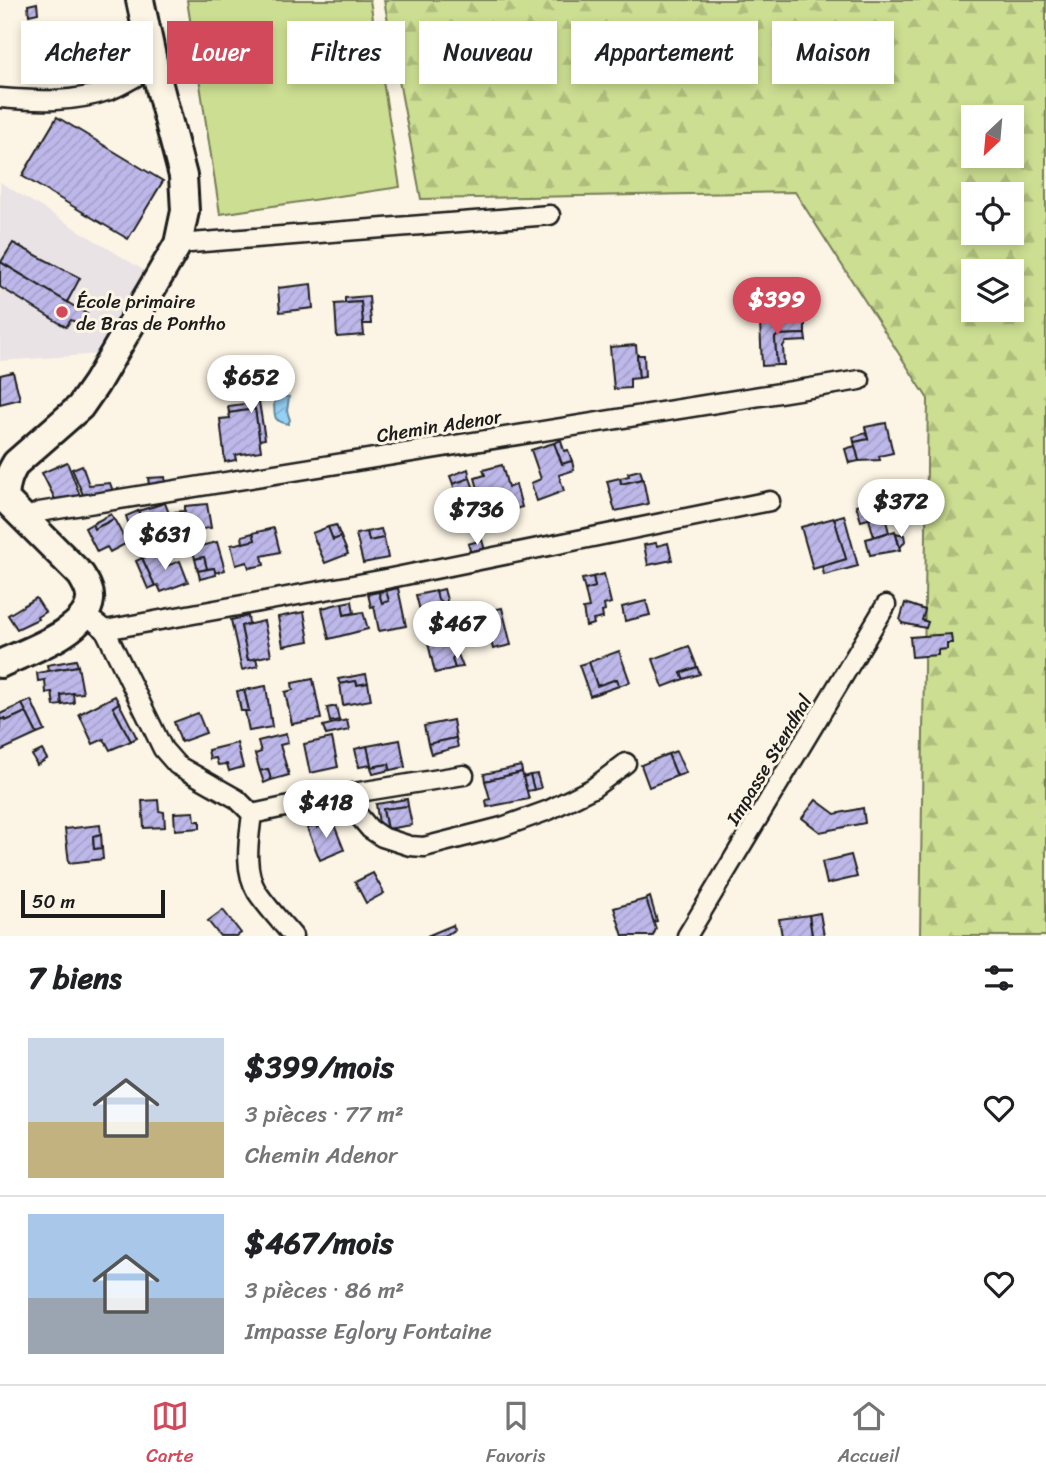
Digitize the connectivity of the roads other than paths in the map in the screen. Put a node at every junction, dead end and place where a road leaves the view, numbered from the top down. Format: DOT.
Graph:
graph roads {
  1 [pos="140,0"];
  2 [pos="154,66"];
  3 [pos="0,97"];
  4 [pos="550,215"];
  5 [pos="178,244"];
  6 [pos="860,380"];
  7 [pos="770,501"];
  8 [pos="26,520"];
  9 [pos="886,605"];
  10 [pos="95,622"];
  11 [pos="0,664"];
  12 [pos="626,763"];
  13 [pos="464,775"];
  14 [pos="341,795"];
  15 [pos="252,814"];
  16 [pos="293,936"];
  17 [pos="687,936"];
  1 -- 2 [label="main road"];
  2 -- 3 [label="street"];
  2 -- 5 [label="main road"];
  4 -- 5 [label="street"];
  5 -- 8 [label="main road"];
  6 -- 8 [label="street, Chemin Adenor"];
  7 -- 10 [label="street"];
  8 -- 10 [label="main road"];
  9 -- 17 [label="street, Impasse Stendhal"];
  10 -- 11 [label="main road"];
  10 -- 15 [label="street"];
  12 -- 14 [label="street"];
  13 -- 14 [label="street"];
  14 -- 15 [label="street"];
  15 -- 16 [label="street"];
}
